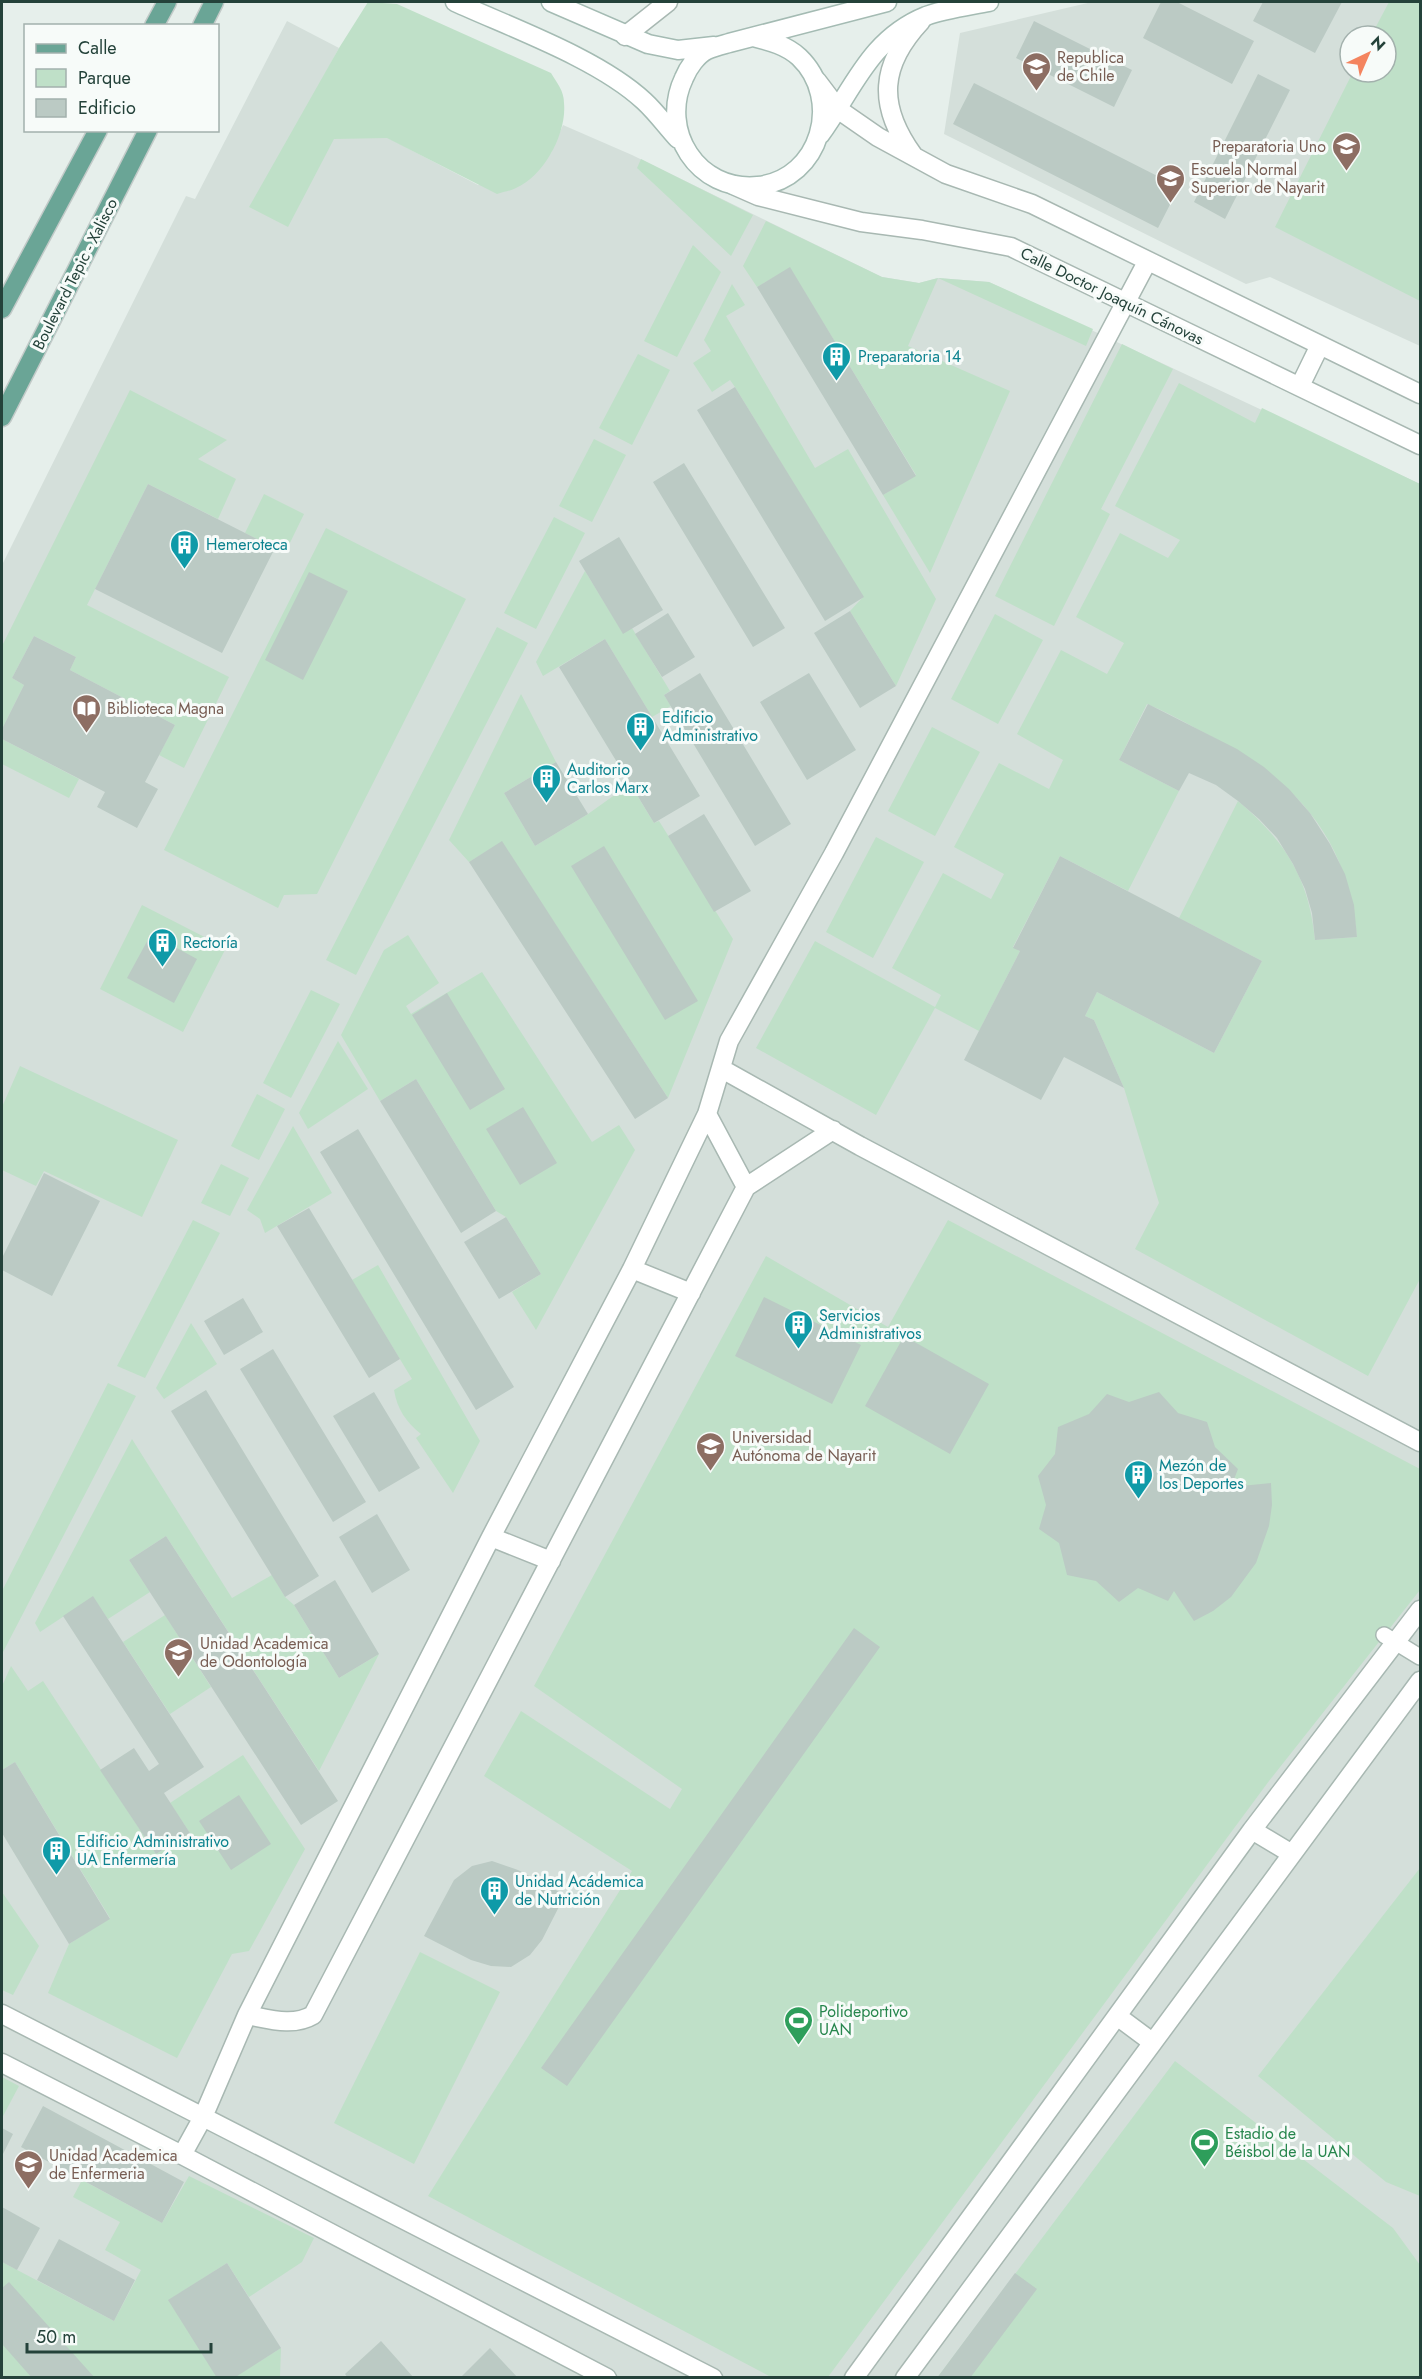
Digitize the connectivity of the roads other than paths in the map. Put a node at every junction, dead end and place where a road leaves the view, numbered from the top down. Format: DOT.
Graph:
graph roads {
  1 [pos="166,2"];
  2 [pos="214,2"];
  3 [pos="455,2"];
  4 [pos="551,2"];
  5 [pos="668,2"];
  6 [pos="887,2"];
  7 [pos="989,2"];
  8 [pos="926,16"];
  9 [pos="155,24"];
  10 [pos="203,24"];
  11 [pos="625,36"];
  12 [pos="753,37"];
  13 [pos="724,44"];
  14 [pos="813,75"];
  15 [pos="838,110"];
  16 [pos="97,132"];
  17 [pos="147,132"];
  18 [pos="819,136"];
  19 [pos="681,142"];
  20 [pos="914,156"];
  21 [pos="717,179"];
  22 [pos="1147,262"];
  23 [pos="1125,302"];
  24 [pos="2,309"];
  25 [pos="1320,345"];
  26 [pos="1300,386"];
  27 [pos="1420,394"];
  28 [pos="2,417"];
  29 [pos="1420,445"];
  30 [pos="722,1070"];
  31 [pos="707,1114"];
  32 [pos="833,1130"];
  33 [pos="746,1186"];
  34 [pos="632,1269"];
  35 [pos="691,1293"];
  36 [pos="1420,1442"];
  37 [pos="491,1537"];
  38 [pos="550,1561"];
  39 [pos="1420,1610"];
  40 [pos="1390,1639"];
  41 [pos="1420,1657"];
  42 [pos="1420,1681"];
  43 [pos="1252,1830"];
  44 [pos="1292,1854"];
  45 [pos="2,2014"];
  46 [pos="247,2015"];
  47 [pos="1117,2016"];
  48 [pos="1152,2042"];
  49 [pos="2,2063"];
  50 [pos="203,2117"];
  51 [pos="182,2155"];
  52 [pos="607,2378"];
  53 [pos="713,2378"];
  54 [pos="854,2378"];
  55 [pos="905,2378"];
  1 -- 9 [label="main road"];
  2 -- 10 [label="main road"];
  3 -- 19 [label="street"];
  4 -- 11 [label="street"];
  5 -- 11 [label="street"];
  6 -- 12 [label="street"];
  7 -- 8 [label="street"];
  8 -- 15 [label="street"];
  8 -- 20 [label="street"];
  11 -- 13 [label="street"];
  12 -- 13 [label="street"];
  12 -- 14 [label="street"];
  13 -- 19 [label="street"];
  14 -- 15 [label="street"];
  14 -- 18 [label="street"];
  15 -- 18 [label="street"];
  15 -- 20 [label="street"];
  16 -- 24 [label="main road"];
  17 -- 28 [label="main road, Boulevard Tepic - Xalisco"];
  18 -- 21 [label="street"];
  19 -- 21 [label="street"];
  20 -- 22 [label="street"];
  21 -- 23 [label="street, Calle Doctor Joaquín Cánovas"];
  22 -- 23 [label="street"];
  22 -- 25 [label="street"];
  23 -- 26 [label="street, Calle Doctor Joaquín Cánovas"];
  23 -- 30 [label="street"];
  25 -- 26 [label="street"];
  25 -- 27 [label="street"];
  26 -- 29 [label="street, Calle Doctor Joaquín Cánovas"];
  30 -- 31 [label="street"];
  30 -- 32 [label="street"];
  31 -- 33 [label="street"];
  31 -- 34 [label="street"];
  32 -- 33 [label="street"];
  32 -- 36 [label="street"];
  33 -- 35 [label="street"];
  34 -- 35 [label="street"];
  34 -- 37 [label="street"];
  35 -- 38 [label="street"];
  37 -- 38 [label="street"];
  37 -- 46 [label="street"];
  38 -- 46 [label="street"];
  39 -- 40 [label="street"];
  40 -- 41 [label="street"];
  40 -- 43 [label="street"];
  42 -- 44 [label="street"];
  43 -- 44 [label="street"];
  43 -- 47 [label="street"];
  44 -- 48 [label="street"];
  45 -- 50 [label="street"];
  46 -- 50 [label="street"];
  47 -- 48 [label="street"];
  47 -- 54 [label="street"];
  48 -- 55 [label="street"];
  49 -- 51 [label="street"];
  50 -- 51 [label="street"];
  50 -- 53 [label="street"];
  51 -- 52 [label="street"];
}
